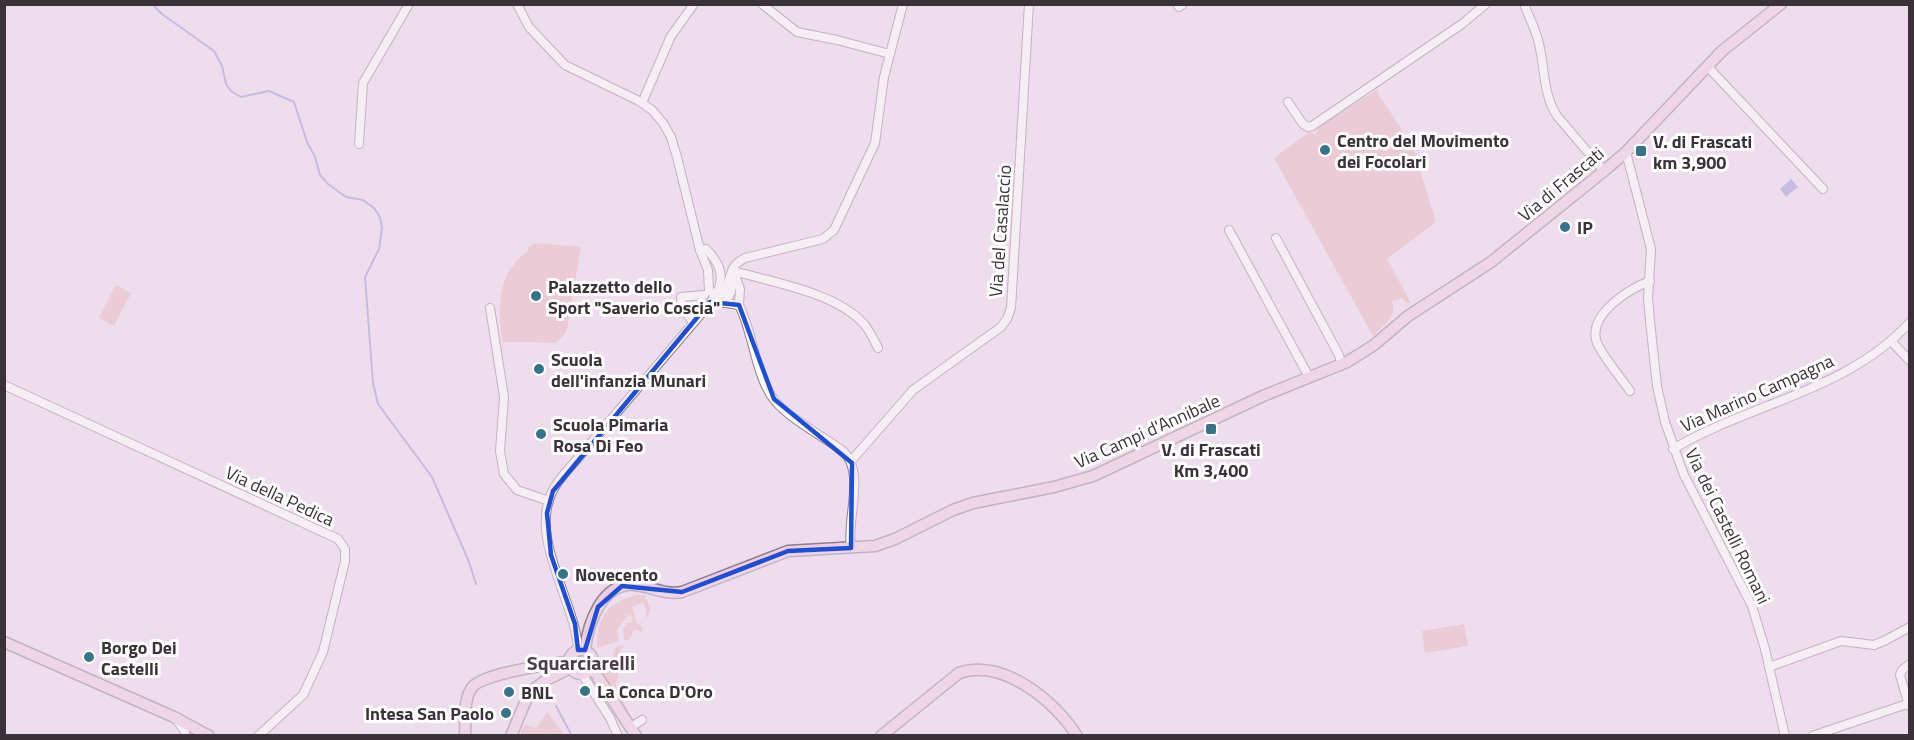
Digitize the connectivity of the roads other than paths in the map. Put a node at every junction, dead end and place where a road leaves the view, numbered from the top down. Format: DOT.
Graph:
graph roads {
  1 [pos="409,4"];
  2 [pos="517,4"];
  3 [pos="694,4"];
  4 [pos="762,4"];
  5 [pos="903,4"];
  6 [pos="1029,4"];
  7 [pos="1177,4"];
  8 [pos="1183,4"];
  9 [pos="1486,4"];
  10 [pos="1524,4"];
  11 [pos="1781,4"];
  12 [pos="890,54"];
  13 [pos="1707,66"];
  14 [pos="1288,102"];
  15 [pos="642,103"];
  16 [pos="359,144"];
  17 [pos="1626,152"];
  18 [pos="1604,171"];
  19 [pos="1823,189"];
  20 [pos="1229,230"];
  21 [pos="1276,238"];
  22 [pos="703,249"];
  23 [pos="734,268"];
  24 [pos="1650,281"];
  25 [pos="711,297"];
  26 [pos="725,303"];
  27 [pos="739,305"];
  28 [pos="490,308"];
  29 [pos="693,322"];
  30 [pos="1910,322"];
  31 [pos="1891,341"];
  32 [pos="878,348"];
  33 [pos="1910,361"];
  34 [pos="1341,364"];
  35 [pos="1309,377"];
  36 [pos="4,385"];
  37 [pos="1630,391"];
  38 [pos="1673,448"];
  39 [pos="851,461"];
  40 [pos="549,501"];
  41 [pos="851,549"];
  42 [pos="1910,627"];
  43 [pos="4,642"];
  44 [pos="582,650"];
  45 [pos="570,664"];
  46 [pos="1910,664"];
  47 [pos="1769,667"];
  48 [pos="592,668"];
  49 [pos="582,674"];
  50 [pos="1909,704"];
  51 [pos="174,717"];
  52 [pos="642,720"];
  53 [pos="633,731"];
  54 [pos="894,732"];
  55 [pos="185,735"];
  56 [pos="207,735"];
  57 [pos="258,735"];
  58 [pos="465,735"];
  59 [pos="511,735"];
  60 [pos="618,735"];
  61 [pos="881,735"];
  62 [pos="1077,735"];
  63 [pos="1785,735"];
  64 [pos="1812,735"];
  1 -- 16 [label="street"];
  2 -- 15 [label="street"];
  3 -- 15 [label="street"];
  4 -- 12 [label="street"];
  5 -- 12 [label="street"];
  6 -- 39 [label="street, Via del Casalaccio"];
  7 -- 8 [label="street"];
  9 -- 14 [label="street"];
  10 -- 18 [label="street"];
  11 -- 13 [label="main road, Via di Frascati"];
  12 -- 23 [label="street"];
  13 -- 17 [label="main road, Via di Frascati"];
  13 -- 19 [label="street"];
  15 -- 22 [label="street"];
  17 -- 18 [label="main road, Via di Frascati"];
  17 -- 24 [label="street, Via dei Castelli Romani"];
  18 -- 34 [label="main road, Via di Frascati"];
  20 -- 35 [label="street"];
  21 -- 34 [label="street"];
  22 -- 25 [label="street"];
  22 -- 25 [label="street"];
  23 -- 25 [label="street"];
  23 -- 26 [label="street"];
  23 -- 27 [label="street"];
  23 -- 32 [label="street"];
  24 -- 37 [label="street"];
  24 -- 38 [label="street, Via dei Castelli Romani"];
  25 -- 26 [label="street"];
  25 -- 29 [label="street"];
  25 -- 29 [label="street"];
  26 -- 27 [label="street"];
  27 -- 39 [label="street"];
  28 -- 40 [label="street"];
  29 -- 40 [label="street"];
  30 -- 31 [label="street, Via Marino Campagna"];
  31 -- 33 [label="street"];
  31 -- 38 [label="street, Via Marino Campagna"];
  34 -- 35 [label="main road, Via di Frascati"];
  35 -- 41 [label="main road, Via Campi d'Annibale"];
  36 -- 57 [label="street, Via della Pedica"];
  38 -- 47 [label="street, Via dei Castelli Romani"];
  39 -- 41 [label="street"];
  40 -- 44 [label="street"];
  41 -- 44 [label="main road, Via Campi d'Annibale"];
  42 -- 47 [label="street"];
  43 -- 51 [label="main road"];
  44 -- 45 [label="main road"];
  44 -- 48 [label="main road"];
  45 -- 49 [label="main road"];
  45 -- 58 [label="main road"];
  45 -- 59 [label="main road"];
  46 -- 50 [label="street"];
  47 -- 63 [label="street, Via dei Castelli Romani"];
  48 -- 49 [label="main road"];
  48 -- 53 [label="main road"];
  49 -- 60 [label="street"];
  50 -- 64 [label="street"];
  51 -- 55 [label="street"];
  51 -- 56 [label="main road"];
  52 -- 53 [label="street"];
  54 -- 61 [label="main road"];
  54 -- 62 [label="main road"];
}
